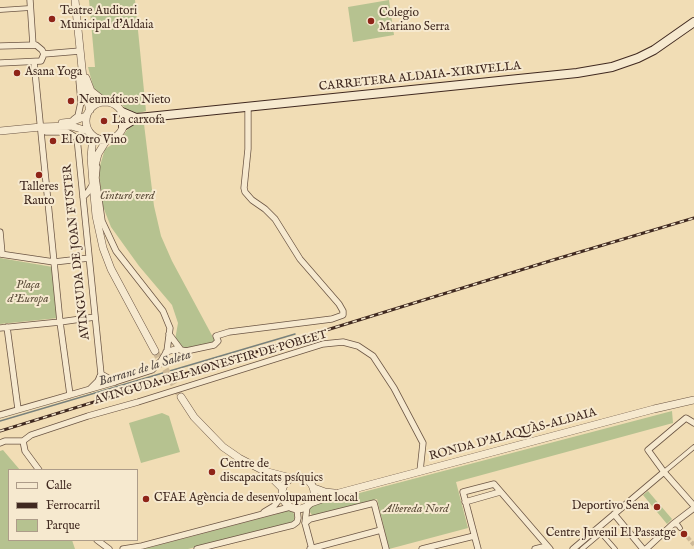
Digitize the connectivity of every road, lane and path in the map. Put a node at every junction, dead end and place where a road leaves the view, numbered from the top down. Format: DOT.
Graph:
graph roads {
  1 [pos="30,0"];
  2 [pos="75,0"];
  3 [pos="30,8"];
  4 [pos="0,10"];
  5 [pos="694,22"];
  6 [pos="0,46"];
  7 [pos="33,46"];
  8 [pos="80,52"];
  9 [pos="44,54"];
  10 [pos="34,62"];
  11 [pos="0,63"];
  12 [pos="82,68"];
  13 [pos="105,102"];
  14 [pos="248,107"];
  15 [pos="122,112"];
  16 [pos="88,113"];
  17 [pos="136,118"];
  18 [pos="71,122"];
  19 [pos="123,126"];
  20 [pos="40,127"];
  21 [pos="0,131"];
  22 [pos="90,134"];
  23 [pos="106,140"];
  24 [pos="98,154"];
  25 [pos="92,176"];
  26 [pos="93,184"];
  27 [pos="83,196"];
  28 [pos="0,232"];
  29 [pos="1,254"];
  30 [pos="89,258"];
  31 [pos="54,262"];
  32 [pos="95,317"];
  33 [pos="60,322"];
  34 [pos="7,327"];
  35 [pos="0,328"];
  36 [pos="169,334"];
  37 [pos="182,350"];
  38 [pos="155,351"];
  39 [pos="166,352"];
  40 [pos="101,374"];
  41 [pos="115,382"];
  42 [pos="89,390"];
  43 [pos="70,395"];
  44 [pos="181,397"];
  45 [pos="694,400"];
  46 [pos="18,409"];
  47 [pos="0,416"];
  48 [pos="694,423"];
  49 [pos="22,441"];
  50 [pos="0,443"];
  51 [pos="694,447"];
  52 [pos="38,469"];
  53 [pos="264,471"];
  54 [pos="420,471"];
  55 [pos="664,472"];
  56 [pos="291,478"];
  57 [pos="282,488"];
  58 [pos="314,488"];
  59 [pos="500,492"];
  60 [pos="338,493"];
  61 [pos="282,496"];
  62 [pos="465,502"];
  63 [pos="309,504"];
  64 [pos="694,507"];
  65 [pos="294,508"];
  66 [pos="614,514"];
  67 [pos="257,516"];
  68 [pos="305,523"];
  69 [pos="674,524"];
  70 [pos="680,528"];
  71 [pos="381,530"];
  72 [pos="474,536"];
  73 [pos="98,541"];
  74 [pos="548,547"];
  75 [pos="109,549"];
  76 [pos="123,549"];
  77 [pos="197,549"];
  78 [pos="311,549"];
  79 [pos="386,549"];
  80 [pos="422,549"];
  81 [pos="478,549"];
  82 [pos="535,549"];
  83 [pos="574,549"];
  84 [pos="582,549"];
  85 [pos="615,549"];
  86 [pos="643,549"];
  87 [pos="646,549"];
  1 -- 3 [label="street"];
  2 -- 8 [label="street"];
  3 -- 4 [label="street"];
  3 -- 7 [label="street"];
  5 -- 14 [label="main road, CARRETERA ALDAIA-XIRIVELLA"];
  6 -- 7 [label="street"];
  7 -- 9 [label="street"];
  8 -- 9 [label="street"];
  8 -- 12 [label="street"];
  9 -- 10 [label="street"];
  10 -- 11 [label="street"];
  10 -- 20 [label="street"];
  12 -- 13 [label="street"];
  12 -- 16 [label="street"];
  12 -- 18 [label="street"];
  13 -- 15 [label="street"];
  13 -- 16 [label="street"];
  14 -- 17 [label="main road, CARRETERA ALDAIA-XIRIVELLA"];
  14 -- 37 [label="street"];
  15 -- 17 [label="main road, CARRETERA ALDAIA-XIRIVELLA"];
  15 -- 19 [label="street"];
  16 -- 18 [label="street"];
  16 -- 22 [label="street"];
  17 -- 19 [label="main road, CARRETERA ALDAIA-XIRIVELLA"];
  18 -- 20 [label="street"];
  19 -- 23 [label="street"];
  20 -- 21 [label="street"];
  20 -- 22 [label="street"];
  20 -- 27 [label="street, AVINGUDA DE JOAN FUSTER"];
  20 -- 31 [label="street"];
  22 -- 23 [label="street"];
  22 -- 25 [label="street"];
  23 -- 24 [label="street"];
  24 -- 25 [label="street"];
  24 -- 36 [label="street"];
  25 -- 26 [label="street"];
  26 -- 27 [label="street"];
  26 -- 38 [label="street"];
  27 -- 30 [label="street, AVINGUDA DE JOAN FUSTER"];
  28 -- 29 [label="street"];
  29 -- 31 [label="street"];
  30 -- 31 [label="street"];
  30 -- 32 [label="street, AVINGUDA DE JOAN FUSTER"];
  31 -- 33 [label="street"];
  32 -- 33 [label="street"];
  32 -- 40 [label="street, AVINGUDA DE JOAN FUSTER"];
  33 -- 34 [label="street"];
  33 -- 43 [label="street"];
  34 -- 35 [label="street"];
  34 -- 46 [label="street"];
  36 -- 37 [label="street"];
  36 -- 39 [label="street"];
  37 -- 39 [label="street"];
  39 -- 41 [label="street"];
  40 -- 41 [label="street"];
  40 -- 42 [label="street"];
  41 -- 42 [label="street"];
  42 -- 43 [label="street"];
  43 -- 46 [label="street"];
  44 -- 53 [label="street, RONDA D'ALAQUÀS-ALDAIA"];
  45 -- 54 [label="street, RONDA D'ALAQUÀS-ALDAIA"];
  46 -- 47 [label="street"];
  48 -- 55 [label="street"];
  49 -- 50 [label="street, AVINGUDA DEL MONESTIR DE POBLET"];
  49 -- 52 [label="street"];
  49 -- 54 [label="street, AVINGUDA DEL MONESTIR DE POBLET"];
  51 -- 55 [label="street"];
  53 -- 56 [label="street, RONDA D'ALAQUÀS-ALDAIA"];
  53 -- 57 [label="street, RONDA D'ALAQUÀS-ALDAIA"];
  54 -- 60 [label="street, RONDA D'ALAQUÀS-ALDAIA"];
  55 -- 64 [label="street"];
  55 -- 66 [label="street"];
  56 -- 57 [label="street"];
  56 -- 58 [label="street, RONDA D'ALAQUÀS-ALDAIA"];
  57 -- 61 [label="street"];
  58 -- 60 [label="street, RONDA D'ALAQUÀS-ALDAIA"];
  58 -- 63 [label="street"];
  59 -- 62 [label="street"];
  59 -- 62 [label="street"];
  59 -- 74 [label="street"];
  60 -- 63 [label="street, RONDA D'ALAQUÀS-ALDAIA"];
  61 -- 65 [label="street"];
  61 -- 67 [label="street"];
  62 -- 72 [label="street"];
  63 -- 65 [label="street, RONDA D'ALAQUÀS-ALDAIA"];
  63 -- 68 [label="street"];
  64 -- 69 [label="street"];
  65 -- 67 [label="street"];
  65 -- 77 [label="street"];
  66 -- 83 [label="street"];
  66 -- 86 [label="street"];
  67 -- 76 [label="street"];
  68 -- 71 [label="street"];
  68 -- 78 [label="street"];
  69 -- 70 [label="street"];
  69 -- 87 [label="street"];
  71 -- 78 [label="street"];
  71 -- 79 [label="street"];
  72 -- 80 [label="street"];
  72 -- 81 [label="street"];
  73 -- 75 [label="street"];
  74 -- 82 [label="street"];
  84 -- 85 [label="street"];
}
